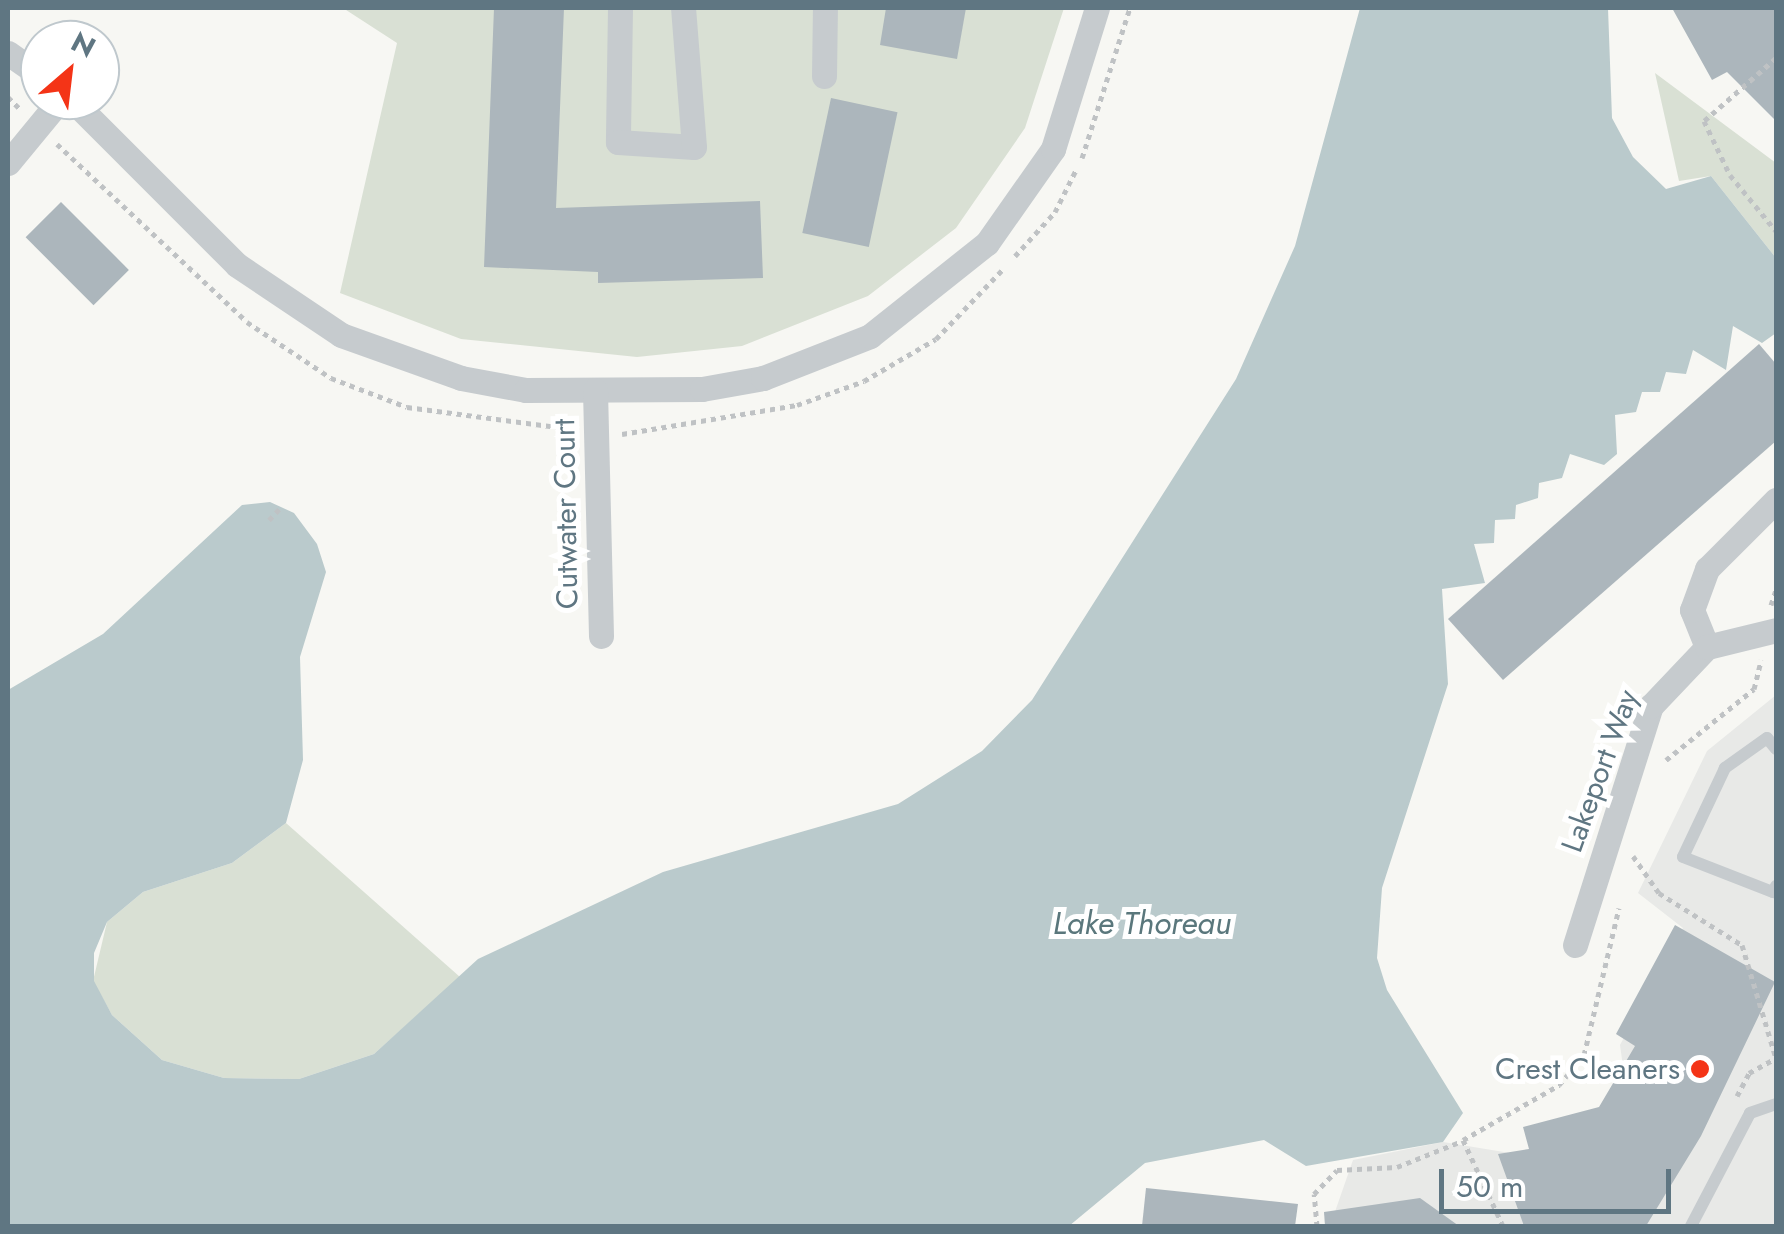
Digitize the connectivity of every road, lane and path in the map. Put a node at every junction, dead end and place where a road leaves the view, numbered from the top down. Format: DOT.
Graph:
graph roads {
  1 [pos="620,8"];
  2 [pos="683,8"];
  3 [pos="826,8"];
  4 [pos="1097,8"];
  5 [pos="1776,58"];
  6 [pos="824,76"];
  7 [pos="43,120"];
  8 [pos="92,120"];
  9 [pos="8,163"];
  10 [pos="1776,230"];
  11 [pos="595,390"];
  12 [pos="1776,500"];
  13 [pos="281,507"];
  14 [pos="269,520"];
  15 [pos="1772,632"];
  16 [pos="601,636"];
  17 [pos="1707,648"];
  18 [pos="1776,749"];
  19 [pos="1658,778"];
  20 [pos="1638,838"];
  21 [pos="1632,856"];
  22 [pos="1628,875"];
  23 [pos="1776,886"];
  24 [pos="1623,894"];
  25 [pos="1576,944"];
  26 [pos="1776,1058"];
  27 [pos="1776,1104"];
  28 [pos="1463,1140"];
  29 [pos="1318,1226"];
  30 [pos="1503,1226"];
  31 [pos="1691,1226"];
  1 -- 2 [label="street"];
  3 -- 6 [label="street"];
  4 -- 11 [label="street"];
  5 -- 10 [label="path"];
  7 -- 9 [label="street"];
  8 -- 11 [label="street"];
  11 -- 16 [label="street, Cutwater Court"];
  12 -- 17 [label="street"];
  13 -- 14 [label="path"];
  15 -- 17 [label="street"];
  15 -- 19 [label="path"];
  17 -- 25 [label="street, Lakeport Way"];
  18 -- 23 [label="lane"];
  20 -- 21 [label="path"];
  21 -- 22 [label="path"];
  21 -- 26 [label="path"];
  24 -- 28 [label="path"];
  27 -- 31 [label="lane"];
  28 -- 29 [label="path"];
  28 -- 30 [label="path"];
}
